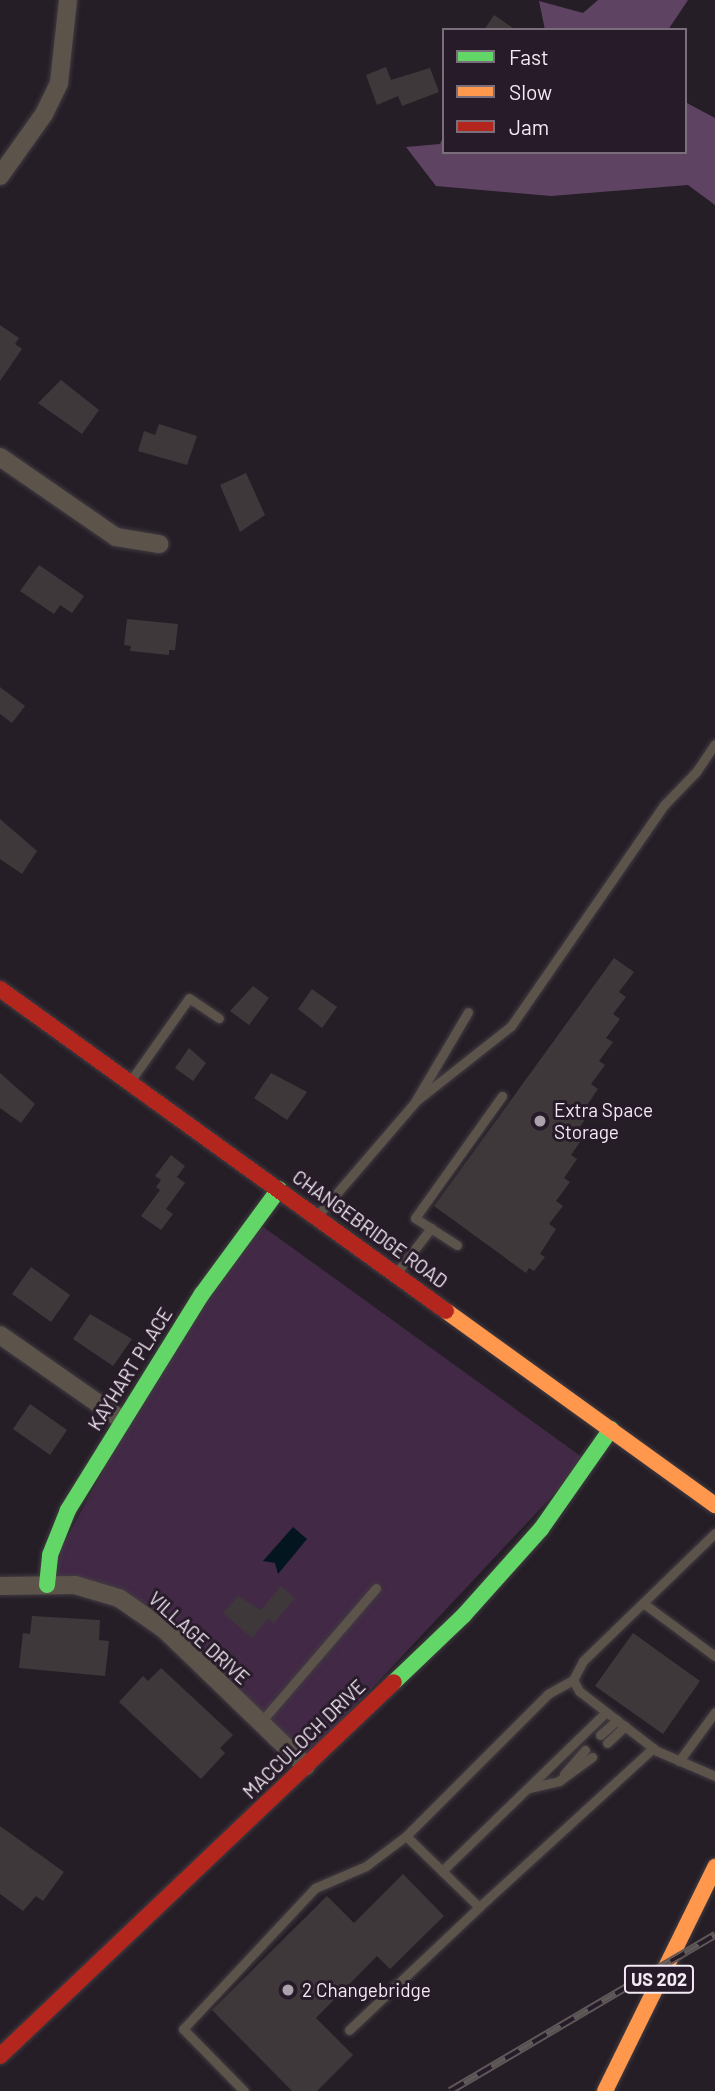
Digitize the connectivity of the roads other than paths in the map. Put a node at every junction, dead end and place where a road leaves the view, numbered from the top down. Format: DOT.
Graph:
graph roads {
  1 [pos="68,0"];
  2 [pos="0,176"];
  3 [pos="0,457"];
  4 [pos="159,544"];
  5 [pos="715,744"];
  6 [pos="0,989"];
  7 [pos="468,1012"];
  8 [pos="219,1018"];
  9 [pos="130,1082"];
  10 [pos="502,1096"];
  11 [pos="416,1101"];
  12 [pos="279,1189"];
  13 [pos="317,1216"];
  14 [pos="431,1228"];
  15 [pos="457,1245"];
  16 [pos="396,1273"];
  17 [pos="0,1335"];
  18 [pos="122,1420"];
  19 [pos="611,1429"];
  20 [pos="715,1505"];
  21 [pos="715,1534"];
  22 [pos="47,1585"];
  23 [pos="0,1586"];
  24 [pos="376,1588"];
  25 [pos="643,1603"];
  26 [pos="715,1656"];
  27 [pos="573,1680"];
  28 [pos="606,1712"];
  29 [pos="715,1712"];
  30 [pos="260,1723"];
  31 [pos="621,1723"];
  32 [pos="604,1739"];
  33 [pos="653,1748"];
  34 [pos="588,1754"];
  35 [pos="679,1761"];
  36 [pos="306,1766"];
  37 [pos="715,1776"];
  38 [pos="524,1790"];
  39 [pos="405,1836"];
  40 [pos="715,1867"];
  41 [pos="442,1871"];
  42 [pos="479,1907"];
  43 [pos="349,2030"];
  44 [pos="0,2056"];
  45 [pos="244,2091"];
  46 [pos="605,2091"];
  1 -- 2 [label="street"];
  3 -- 4 [label="street"];
  5 -- 11 [label="lane"];
  6 -- 9 [label="street, CHANGEBRIDGE ROAD"];
  7 -- 11 [label="lane"];
  8 -- 9 [label="lane"];
  9 -- 12 [label="street, CHANGEBRIDGE ROAD"];
  10 -- 14 [label="lane"];
  11 -- 13 [label="lane"];
  12 -- 13 [label="street, CHANGEBRIDGE ROAD"];
  12 -- 18 [label="street, KAYHART PLACE"];
  13 -- 16 [label="street, CHANGEBRIDGE ROAD"];
  14 -- 15 [label="lane"];
  14 -- 16 [label="lane"];
  16 -- 19 [label="street, CHANGEBRIDGE ROAD"];
  17 -- 18 [label="street"];
  18 -- 22 [label="street, KAYHART PLACE"];
  19 -- 20 [label="street, CHANGEBRIDGE ROAD"];
  19 -- 36 [label="street, MACCULOCH DRIVE"];
  21 -- 25 [label="lane"];
  22 -- 23 [label="street, VILLAGE DRIVE"];
  22 -- 30 [label="street, VILLAGE DRIVE"];
  24 -- 30 [label="lane"];
  25 -- 26 [label="lane"];
  25 -- 27 [label="lane"];
  27 -- 28 [label="lane"];
  27 -- 39 [label="lane"];
  28 -- 31 [label="lane"];
  28 -- 38 [label="lane"];
  29 -- 35 [label="lane"];
  30 -- 36 [label="street, VILLAGE DRIVE"];
  31 -- 32 [label="lane"];
  31 -- 33 [label="lane"];
  33 -- 35 [label="lane"];
  33 -- 42 [label="lane"];
  34 -- 38 [label="lane"];
  35 -- 37 [label="lane"];
  36 -- 44 [label="street, MACCULOCH DRIVE"];
  38 -- 41 [label="lane"];
  39 -- 41 [label="lane"];
  39 -- 45 [label="lane"];
  40 -- 46 [label="street, US 202"];
  41 -- 42 [label="lane"];
  42 -- 43 [label="lane"];
}
